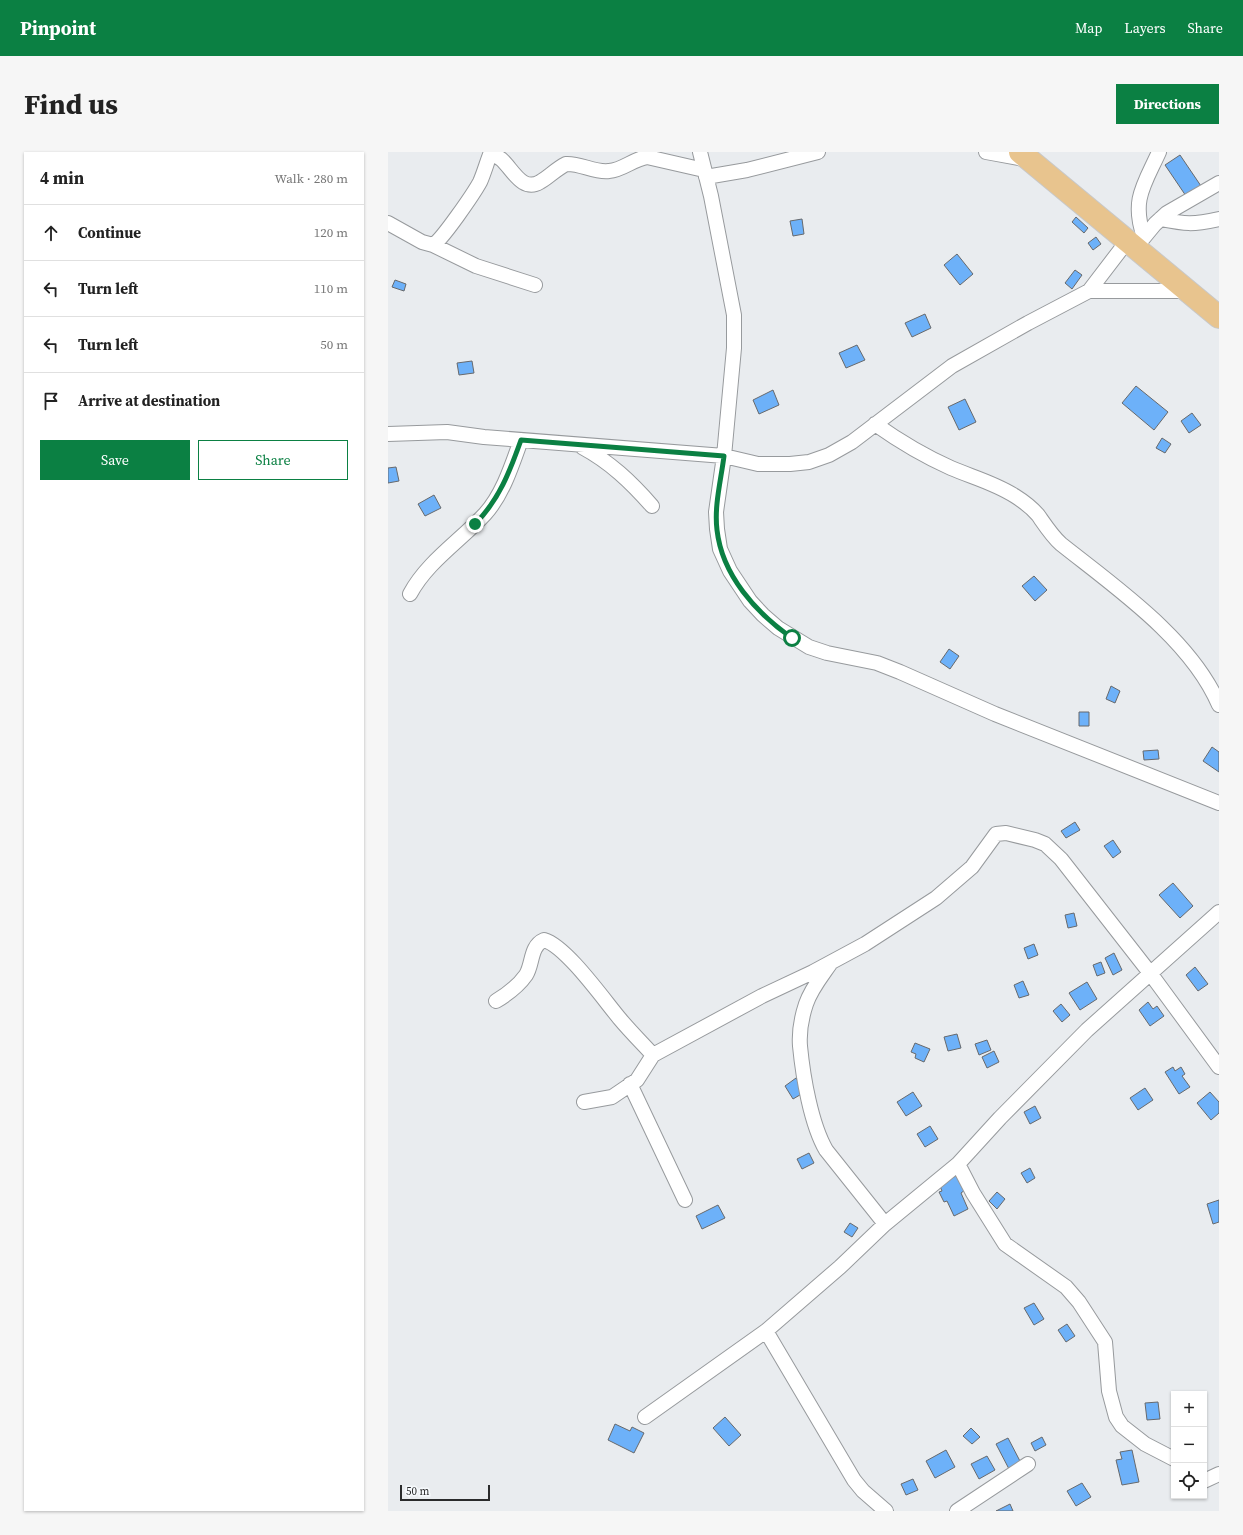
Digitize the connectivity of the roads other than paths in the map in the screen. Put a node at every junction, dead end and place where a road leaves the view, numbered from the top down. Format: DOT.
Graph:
graph roads {
  1 [pos="491,152"];
  2 [pos="700,152"];
  3 [pos="818,152"];
  4 [pos="986,152"];
  5 [pos="1160,152"];
  6 [pos="1025,156"];
  7 [pos="705,173"];
  8 [pos="1219,183"];
  9 [pos="1160,219"];
  10 [pos="1219,219"];
  11 [pos="388,223"];
  12 [pos="1136,241"];
  13 [pos="433,245"];
  14 [pos="535,285"];
  15 [pos="1187,290"];
  16 [pos="1089,291"];
  17 [pos="1219,317"];
  18 [pos="875,424"];
  19 [pos="388,434"];
  20 [pos="521,440"];
  21 [pos="577,444"];
  22 [pos="724,456"];
  23 [pos="652,506"];
  24 [pos="410,594"];
  25 [pos="1219,705"];
  26 [pos="1219,803"];
  27 [pos="1219,912"];
  28 [pos="831,962"];
  29 [pos="1150,973"];
  30 [pos="496,1002"];
  31 [pos="653,1055"];
  32 [pos="1219,1067"];
  33 [pos="630,1084"];
  34 [pos="584,1102"];
  35 [pos="958,1164"];
  36 [pos="685,1200"];
  37 [pos="885,1224"];
  38 [pos="766,1332"];
  39 [pos="646,1417"];
  40 [pos="1171,1457"];
  41 [pos="1028,1464"];
  42 [pos="1219,1474"];
  43 [pos="1207,1480"];
  44 [pos="886,1511"];
  45 [pos="957,1511"];
  1 -- 7 [label="street"];
  1 -- 13 [label="street"];
  2 -- 7 [label="street"];
  3 -- 7 [label="street"];
  4 -- 6 [label="street"];
  5 -- 12 [label="street"];
  6 -- 12 [label="main road"];
  7 -- 22 [label="street"];
  8 -- 9 [label="street"];
  9 -- 10 [label="street"];
  9 -- 12 [label="street"];
  11 -- 13 [label="street"];
  12 -- 15 [label="main road"];
  12 -- 16 [label="street"];
  13 -- 14 [label="street"];
  15 -- 16 [label="street"];
  15 -- 17 [label="main road"];
  16 -- 18 [label="street"];
  18 -- 22 [label="street"];
  18 -- 25 [label="street"];
  19 -- 20 [label="street"];
  20 -- 21 [label="street"];
  20 -- 24 [label="street"];
  21 -- 22 [label="street"];
  21 -- 23 [label="street"];
  22 -- 26 [label="street"];
  27 -- 29 [label="street"];
  28 -- 29 [label="street"];
  28 -- 31 [label="street"];
  28 -- 37 [label="street"];
  29 -- 32 [label="street"];
  29 -- 35 [label="street"];
  30 -- 31 [label="street"];
  31 -- 33 [label="street"];
  33 -- 34 [label="street"];
  33 -- 36 [label="street"];
  35 -- 37 [label="street"];
  35 -- 40 [label="street"];
  37 -- 38 [label="street"];
  38 -- 39 [label="street"];
  38 -- 44 [label="street"];
  41 -- 45 [label="street"];
  42 -- 43 [label="street"];
}
